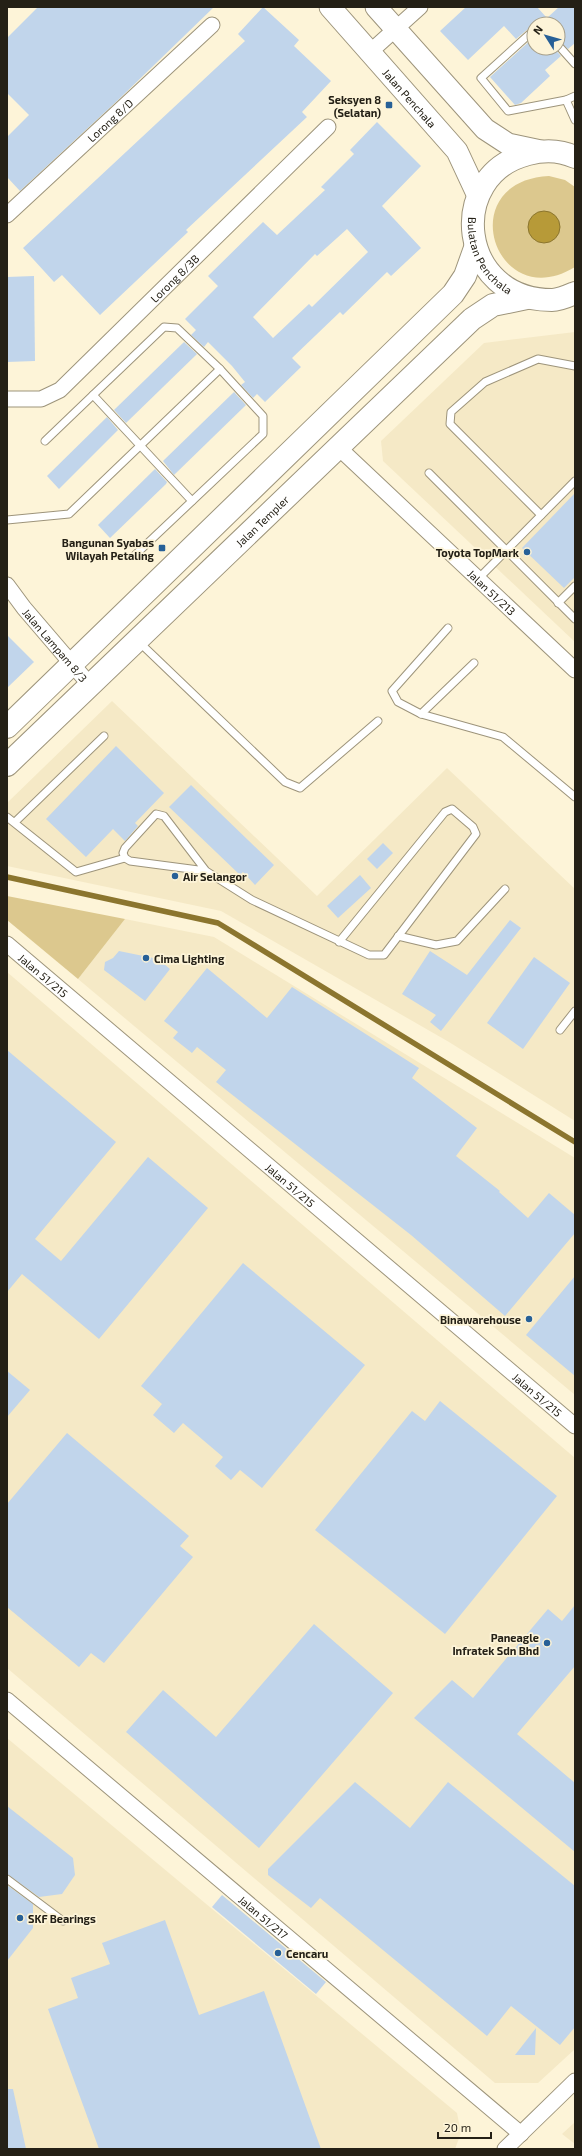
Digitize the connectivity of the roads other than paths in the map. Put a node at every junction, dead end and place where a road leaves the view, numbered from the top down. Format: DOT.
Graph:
graph roads {
  1 [pos="330,7"];
  2 [pos="376,7"];
  3 [pos="420,7"];
  4 [pos="212,25"];
  5 [pos="396,29"];
  6 [pos="526,37"];
  7 [pos="370,52"];
  8 [pos="566,54"];
  9 [pos="575,64"];
  10 [pos="575,96"];
  11 [pos="566,100"];
  12 [pos="575,120"];
  13 [pos="328,127"];
  14 [pos="541,151"];
  15 [pos="572,153"];
  16 [pos="478,196"];
  17 [pos="7,215"];
  18 [pos="475,248"];
  19 [pos="575,294"];
  20 [pos="527,298"];
  21 [pos="575,366"];
  22 [pos="220,369"];
  23 [pos="93,396"];
  24 [pos="7,399"];
  25 [pos="45,441"];
  26 [pos="140,446"];
  27 [pos="339,448"];
  28 [pos="429,473"];
  29 [pos="575,481"];
  30 [pos="192,501"];
  31 [pos="541,515"];
  32 [pos="7,520"];
  33 [pos="506,551"];
  34 [pos="134,556"];
  35 [pos="478,579"];
  36 [pos="7,585"];
  37 [pos="575,586"];
  38 [pos="558,603"];
  39 [pos="575,619"];
  40 [pos="448,628"];
  41 [pos="137,640"];
  42 [pos="474,663"];
  43 [pos="71,665"];
  44 [pos="575,670"];
  45 [pos="90,685"];
  46 [pos="421,714"];
  47 [pos="378,721"];
  48 [pos="7,727"];
  49 [pos="104,736"];
  50 [pos="7,765"];
  51 [pos="575,797"];
  52 [pos="7,817"];
  53 [pos="15,822"];
  54 [pos="125,858"];
  55 [pos="206,871"];
  56 [pos="505,889"];
  57 [pos="398,936"];
  58 [pos="339,942"];
  59 [pos="7,944"];
  60 [pos="575,1011"];
  61 [pos="560,1030"];
  62 [pos="575,1426"];
  63 [pos="7,1700"];
  64 [pos="7,1879"];
  65 [pos="62,1921"];
  66 [pos="575,2081"];
  67 [pos="521,2134"];
  68 [pos="505,2149"];
  1 -- 7 [label="main road, Jalan Penchala"];
  2 -- 5 [label="main road"];
  3 -- 5 [label="street"];
  4 -- 17 [label="street, Lorong 8/D"];
  5 -- 7 [label="street"];
  5 -- 14 [label="main road"];
  6 -- 11 [label="lane"];
  7 -- 16 [label="main road, Jalan Penchala"];
  8 -- 9 [label="lane"];
  10 -- 11 [label="lane"];
  11 -- 12 [label="lane"];
  13 -- 24 [label="street, Lorong 8/3B"];
  14 -- 15 [label="main road, Bulatan Penchala"];
  14 -- 16 [label="main road, Bulatan Penchala"];
  16 -- 18 [label="main road, Bulatan Penchala"];
  18 -- 20 [label="main road, Bulatan Penchala"];
  18 -- 43 [label="main road"];
  19 -- 20 [label="main road, Bulatan Penchala"];
  20 -- 27 [label="main road, Jalan Templer"];
  21 -- 31 [label="lane"];
  22 -- 23 [label="lane"];
  22 -- 26 [label="lane"];
  22 -- 30 [label="lane"];
  23 -- 25 [label="lane"];
  23 -- 26 [label="lane"];
  26 -- 30 [label="lane"];
  26 -- 32 [label="lane"];
  27 -- 35 [label="street, Jalan 51/213"];
  27 -- 41 [label="main road, Jalan Templer"];
  28 -- 33 [label="lane"];
  29 -- 31 [label="lane"];
  30 -- 34 [label="lane"];
  31 -- 33 [label="lane"];
  33 -- 35 [label="lane"];
  33 -- 38 [label="lane"];
  35 -- 44 [label="street, Jalan 51/213"];
  36 -- 43 [label="street, Jalan Lampam 8/3"];
  37 -- 38 [label="lane"];
  38 -- 39 [label="lane"];
  40 -- 46 [label="lane"];
  41 -- 45 [label="main road, Jalan Templer"];
  41 -- 47 [label="lane"];
  42 -- 46 [label="lane"];
  43 -- 45 [label="street, Jalan Lampam 8/3"];
  43 -- 48 [label="main road"];
  45 -- 50 [label="main road, Jalan Templer"];
  46 -- 51 [label="lane"];
  49 -- 53 [label="lane"];
  52 -- 53 [label="lane"];
  53 -- 54 [label="lane"];
  54 -- 55 [label="lane"];
  54 -- 55 [label="lane"];
  55 -- 58 [label="lane"];
  56 -- 57 [label="lane"];
  57 -- 58 [label="lane"];
  57 -- 58 [label="lane"];
  59 -- 62 [label="street, Jalan 51/215"];
  60 -- 61 [label="lane"];
  63 -- 67 [label="street, Jalan 51/217"];
  64 -- 65 [label="lane"];
  66 -- 67 [label="street"];
  67 -- 68 [label="street"];
}
